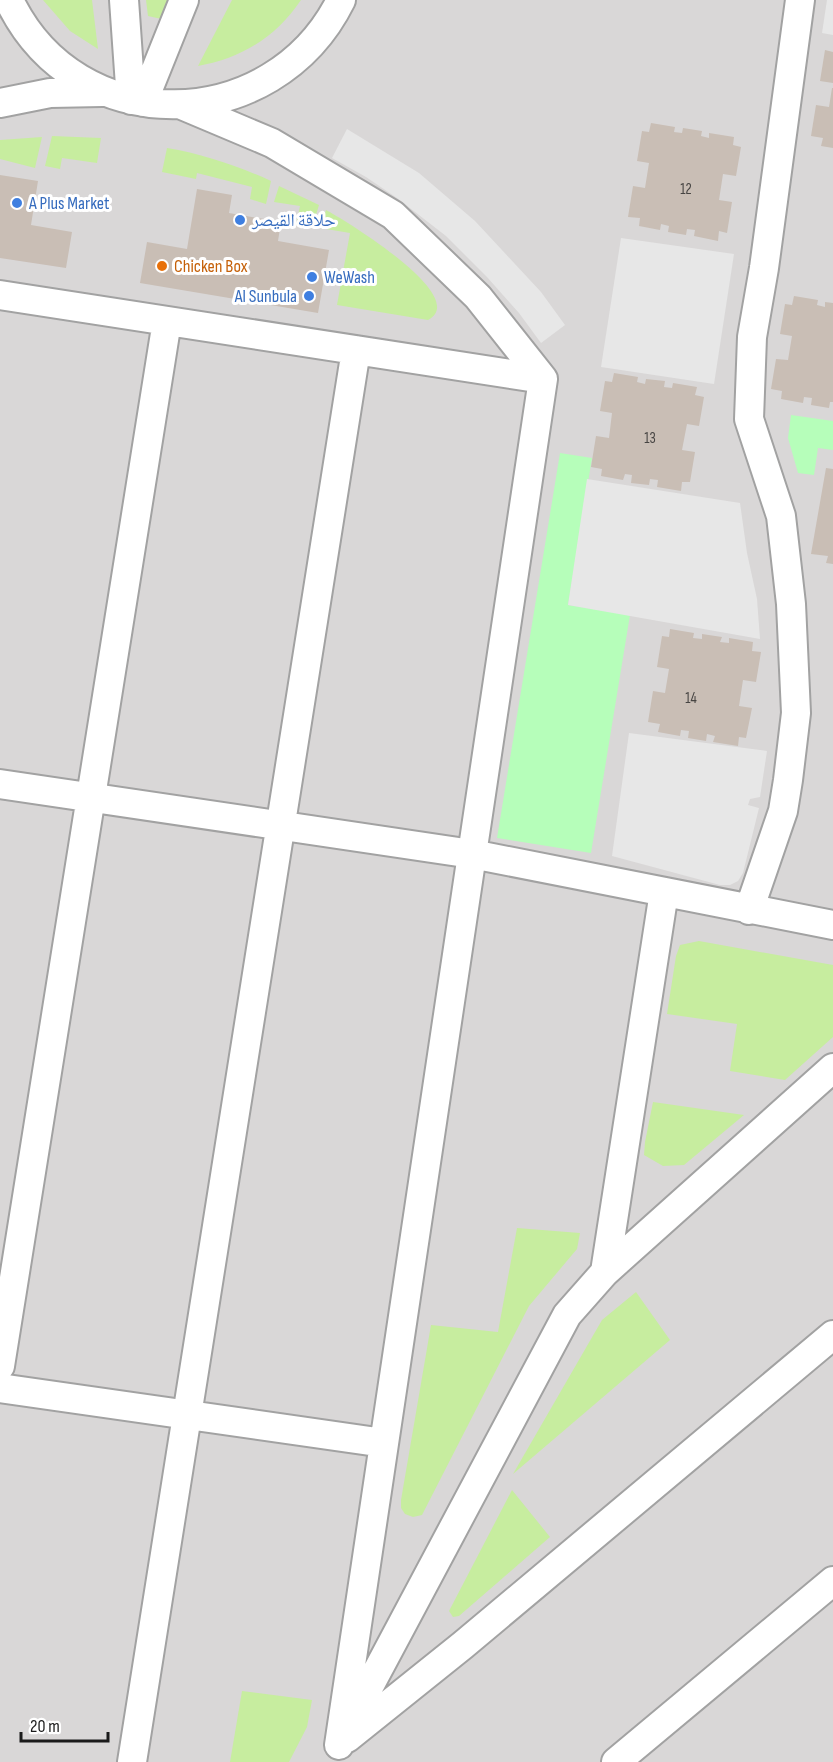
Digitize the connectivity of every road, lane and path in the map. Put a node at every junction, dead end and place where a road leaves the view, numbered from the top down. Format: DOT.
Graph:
graph roads {
  1 [pos="9,0"];
  2 [pos="124,0"];
  3 [pos="184,0"];
  4 [pos="341,0"];
  5 [pos="800,0"];
  6 [pos="39,44"];
  7 [pos="267,80"];
  8 [pos="127,98"];
  9 [pos="9,101"];
  10 [pos="182,105"];
  11 [pos="272,143"];
  12 [pos="0,295"];
  13 [pos="167,321"];
  14 [pos="356,350"];
  15 [pos="543,379"];
  16 [pos="0,784"];
  17 [pos="91,797"];
  18 [pos="281,825"];
  19 [pos="472,854"];
  20 [pos="664,892"];
  21 [pos="749,910"];
  22 [pos="833,925"];
  23 [pos="833,1068"];
  24 [pos="605,1272"];
  25 [pos="833,1335"];
  26 [pos="0,1366"];
  27 [pos="0,1388"];
  28 [pos="187,1414"];
  29 [pos="384,1443"];
  30 [pos="833,1581"];
  31 [pos="334,1754"];
  32 [pos="132,1762"];
  33 [pos="616,1762"];
  1 -- 6 [label="street"];
  2 -- 8 [label="street"];
  3 -- 8 [label="street"];
  4 -- 7 [label="street"];
  5 -- 21 [label="street"];
  6 -- 8 [label="street"];
  6 -- 9 [label="street"];
  7 -- 10 [label="street"];
  7 -- 11 [label="street"];
  8 -- 9 [label="street"];
  8 -- 10 [label="street"];
  10 -- 11 [label="street"];
  11 -- 15 [label="street"];
  12 -- 13 [label="street"];
  13 -- 14 [label="street"];
  13 -- 17 [label="street"];
  14 -- 15 [label="street"];
  14 -- 18 [label="street"];
  15 -- 19 [label="street"];
  16 -- 17 [label="street"];
  17 -- 18 [label="street"];
  17 -- 26 [label="street"];
  18 -- 19 [label="street"];
  18 -- 28 [label="street"];
  19 -- 20 [label="street"];
  19 -- 29 [label="street"];
  20 -- 21 [label="street"];
  20 -- 24 [label="street"];
  21 -- 22 [label="street"];
  23 -- 24 [label="street"];
  24 -- 31 [label="street"];
  25 -- 31 [label="street"];
  27 -- 28 [label="street"];
  28 -- 29 [label="street"];
  28 -- 32 [label="street"];
  29 -- 31 [label="street"];
  30 -- 33 [label="street"];
}
